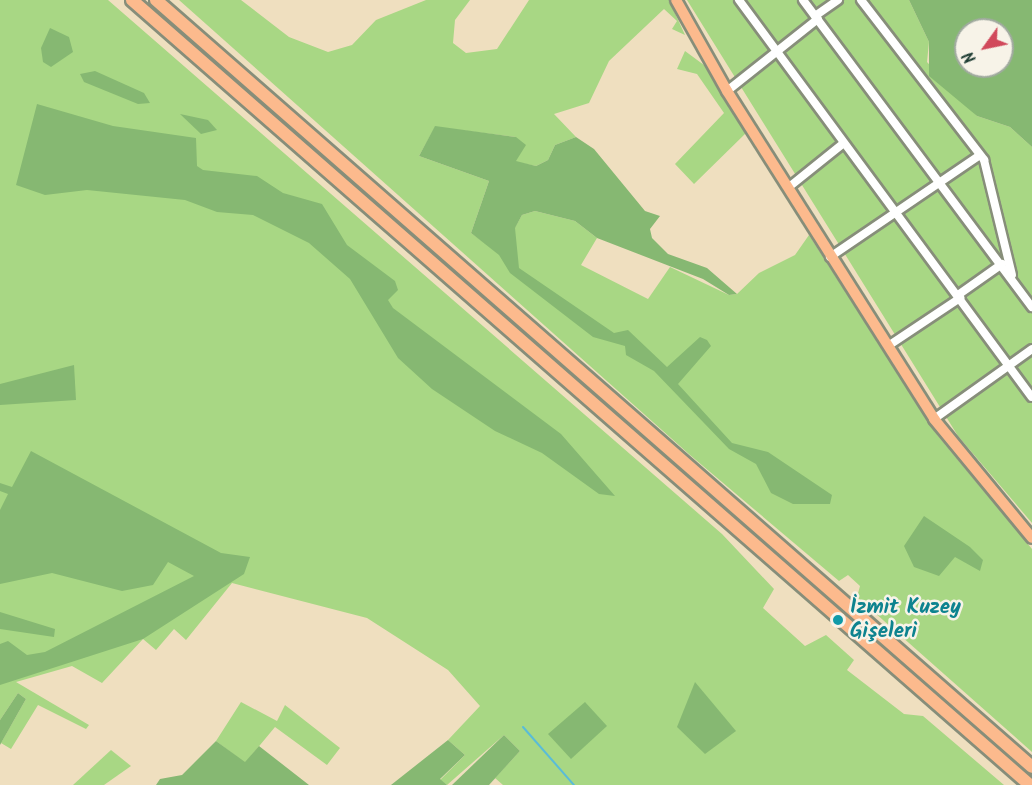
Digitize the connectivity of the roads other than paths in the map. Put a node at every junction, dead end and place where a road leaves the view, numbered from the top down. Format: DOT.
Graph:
graph roads {
  1 [pos="132,0"];
  2 [pos="156,0"];
  3 [pos="676,0"];
  4 [pos="683,0"];
  5 [pos="739,0"];
  6 [pos="803,0"];
  7 [pos="838,0"];
  8 [pos="861,0"];
  9 [pos="816,18"];
  10 [pos="778,53"];
  11 [pos="730,89"];
  12 [pos="844,142"];
  13 [pos="980,155"];
  14 [pos="938,180"];
  15 [pos="791,185"];
  16 [pos="896,213"];
  17 [pos="833,255"];
  18 [pos="1002,264"];
  19 [pos="1012,280"];
  20 [pos="959,296"];
  21 [pos="1032,307"];
  22 [pos="890,345"];
  23 [pos="1032,349"];
  24 [pos="1009,366"];
  25 [pos="1032,397"];
  26 [pos="937,417"];
  27 [pos="1032,528"];
  28 [pos="1032,538"];
  29 [pos="1032,767"];
  30 [pos="1030,785"];
  1 -- 30 [label="highway"];
  2 -- 29 [label="highway"];
  3 -- 11 [label="main road"];
  4 -- 11 [label="main road"];
  5 -- 10 [label="street"];
  6 -- 9 [label="street"];
  7 -- 9 [label="street"];
  8 -- 13 [label="street"];
  9 -- 10 [label="street"];
  9 -- 14 [label="street"];
  10 -- 11 [label="street"];
  10 -- 12 [label="street"];
  11 -- 15 [label="main road"];
  12 -- 15 [label="street"];
  12 -- 16 [label="street"];
  13 -- 14 [label="street"];
  13 -- 19 [label="street"];
  14 -- 16 [label="street"];
  14 -- 18 [label="street"];
  15 -- 17 [label="main road"];
  16 -- 17 [label="street"];
  16 -- 20 [label="street"];
  17 -- 22 [label="main road"];
  18 -- 19 [label="street"];
  18 -- 20 [label="street"];
  19 -- 21 [label="street"];
  20 -- 22 [label="street"];
  20 -- 24 [label="street"];
  22 -- 26 [label="main road"];
  23 -- 24 [label="street"];
  24 -- 25 [label="street"];
  24 -- 26 [label="street"];
  26 -- 27 [label="main road"];
  26 -- 28 [label="main road"];
}
